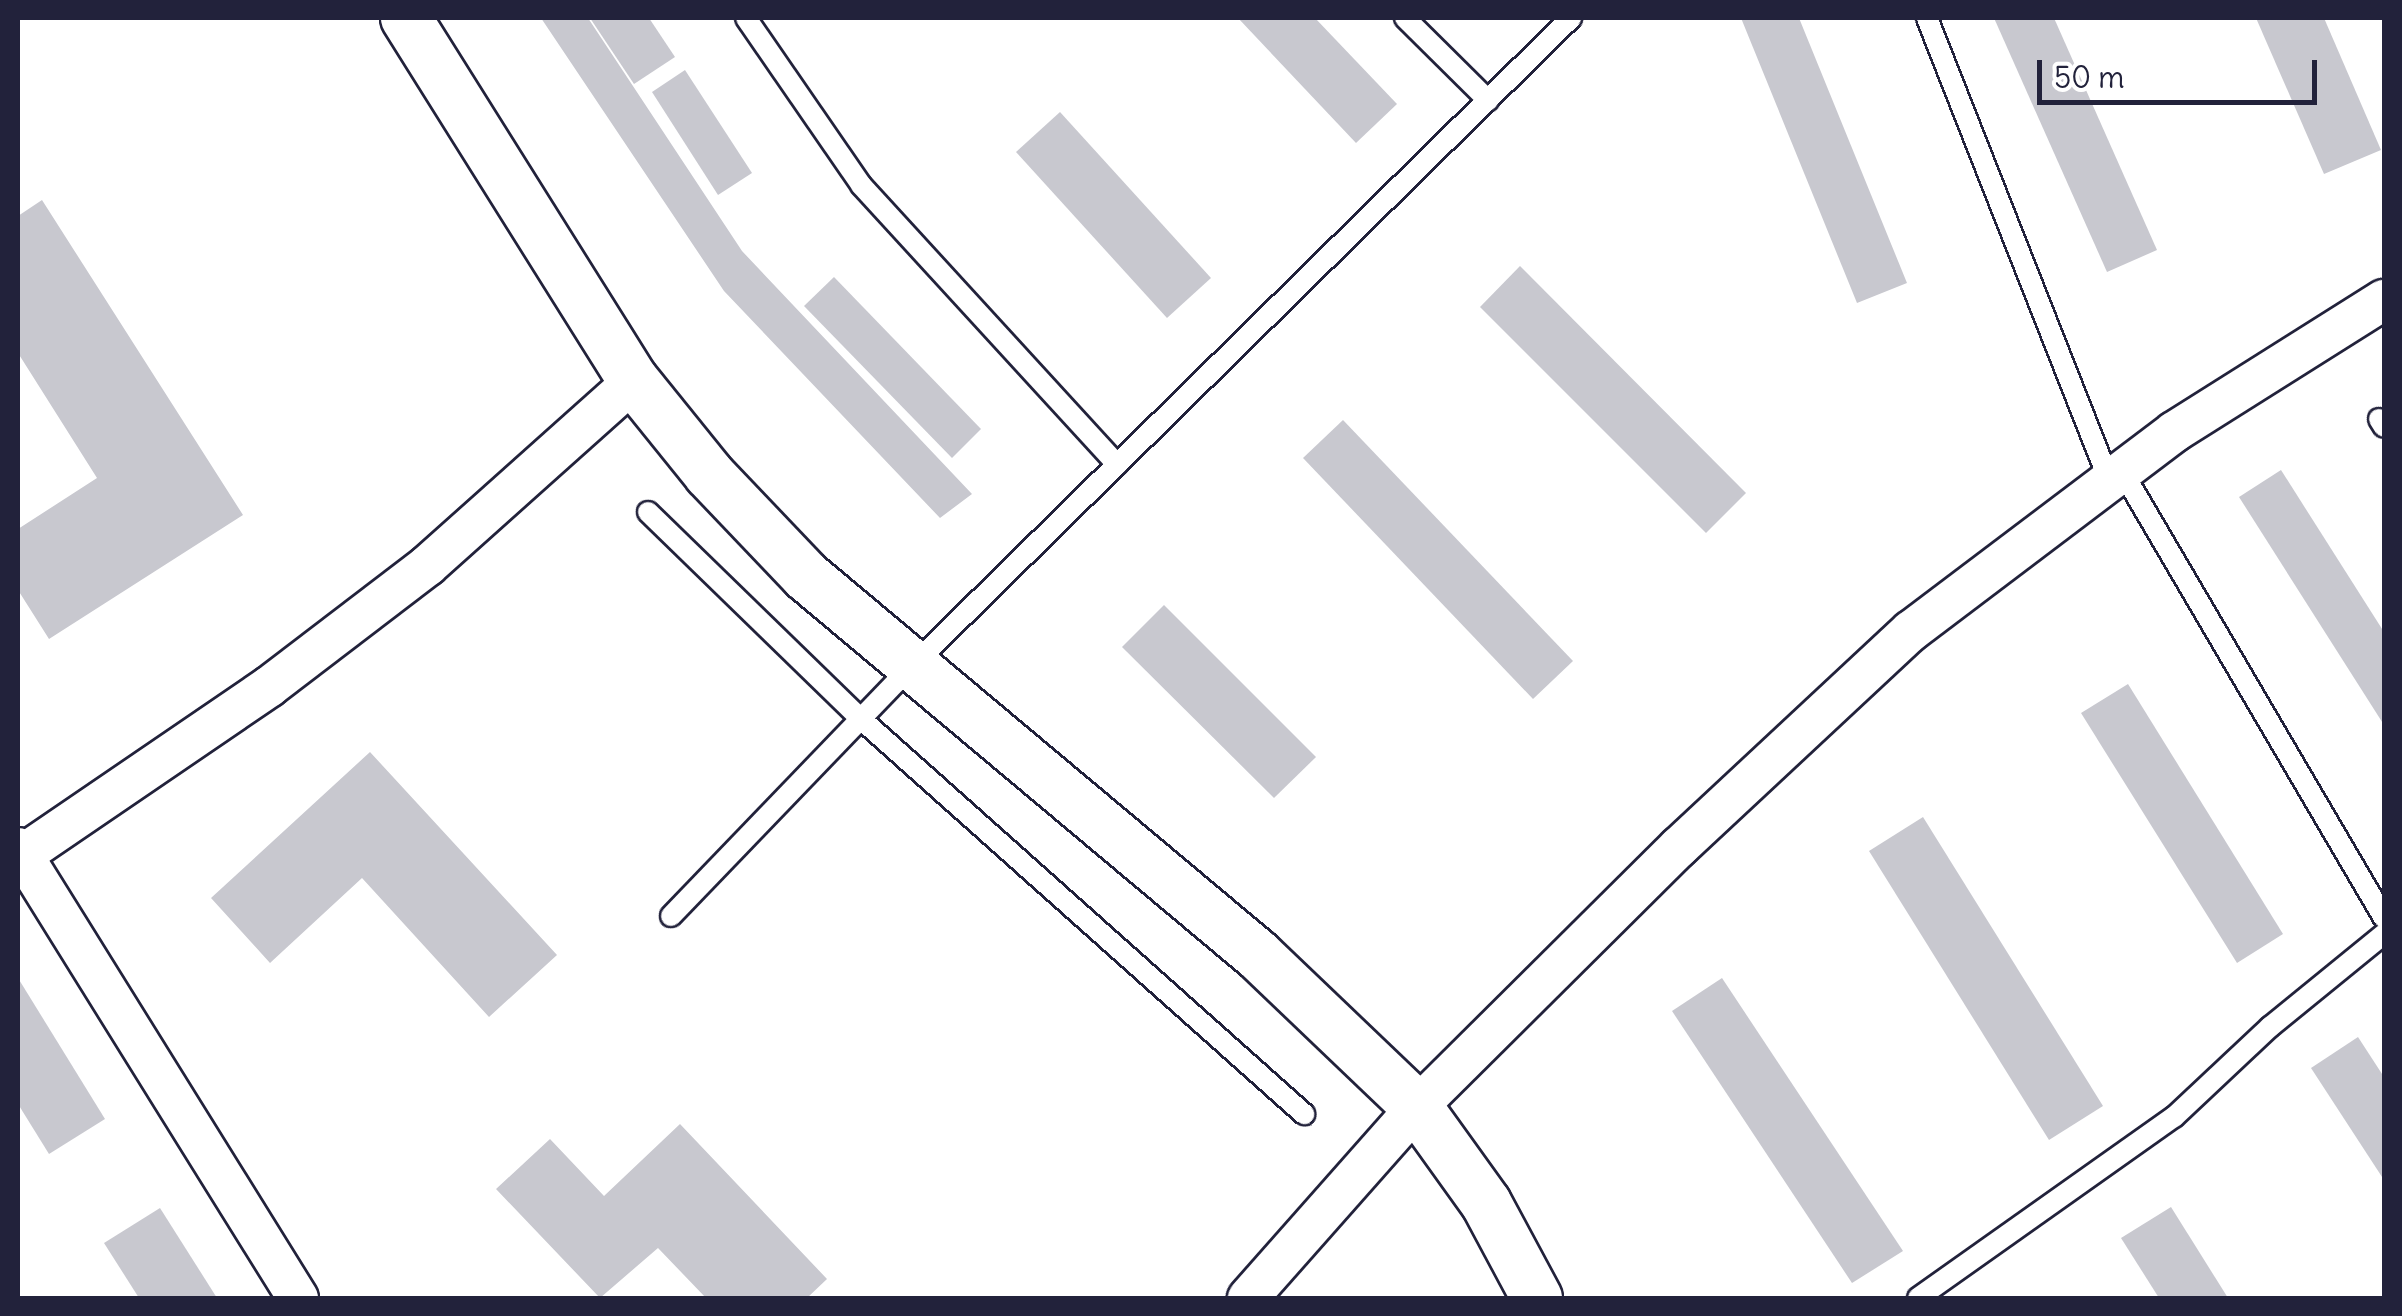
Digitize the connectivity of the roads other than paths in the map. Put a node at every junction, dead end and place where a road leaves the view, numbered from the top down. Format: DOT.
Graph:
graph roads {
  1 [pos="406,18"];
  2 [pos="746,18"];
  3 [pos="1406,18"];
  4 [pos="1571,18"];
  5 [pos="1928,18"];
  6 [pos="1488,100"];
  7 [pos="2384,300"];
  8 [pos="634,381"];
  9 [pos="1117,464"];
  10 [pos="2116,476"];
  11 [pos="648,512"];
  12 [pos="911,667"];
  13 [pos="862,719"];
  14 [pos="19,854"];
  15 [pos="2377,886"];
  16 [pos="672,916"];
  17 [pos="2384,918"];
  18 [pos="2384,934"];
  19 [pos="1417,1107"];
  20 [pos="1304,1114"];
  21 [pos="298,1298"];
  22 [pos="1248,1298"];
  23 [pos="1537,1298"];
  24 [pos="1918,1298"];
  1 -- 8 [label="street"];
  2 -- 9 [label="lane"];
  3 -- 6 [label="lane"];
  4 -- 6 [label="lane"];
  5 -- 10 [label="lane"];
  6 -- 9 [label="lane"];
  7 -- 10 [label="street"];
  8 -- 12 [label="street"];
  8 -- 14 [label="street"];
  9 -- 12 [label="lane"];
  10 -- 15 [label="lane"];
  10 -- 19 [label="street"];
  11 -- 13 [label="lane"];
  12 -- 13 [label="lane"];
  12 -- 19 [label="street"];
  13 -- 16 [label="lane"];
  13 -- 20 [label="lane"];
  14 -- 21 [label="street"];
  15 -- 17 [label="lane"];
  18 -- 24 [label="lane"];
  19 -- 22 [label="street"];
  19 -- 23 [label="street"];
}
